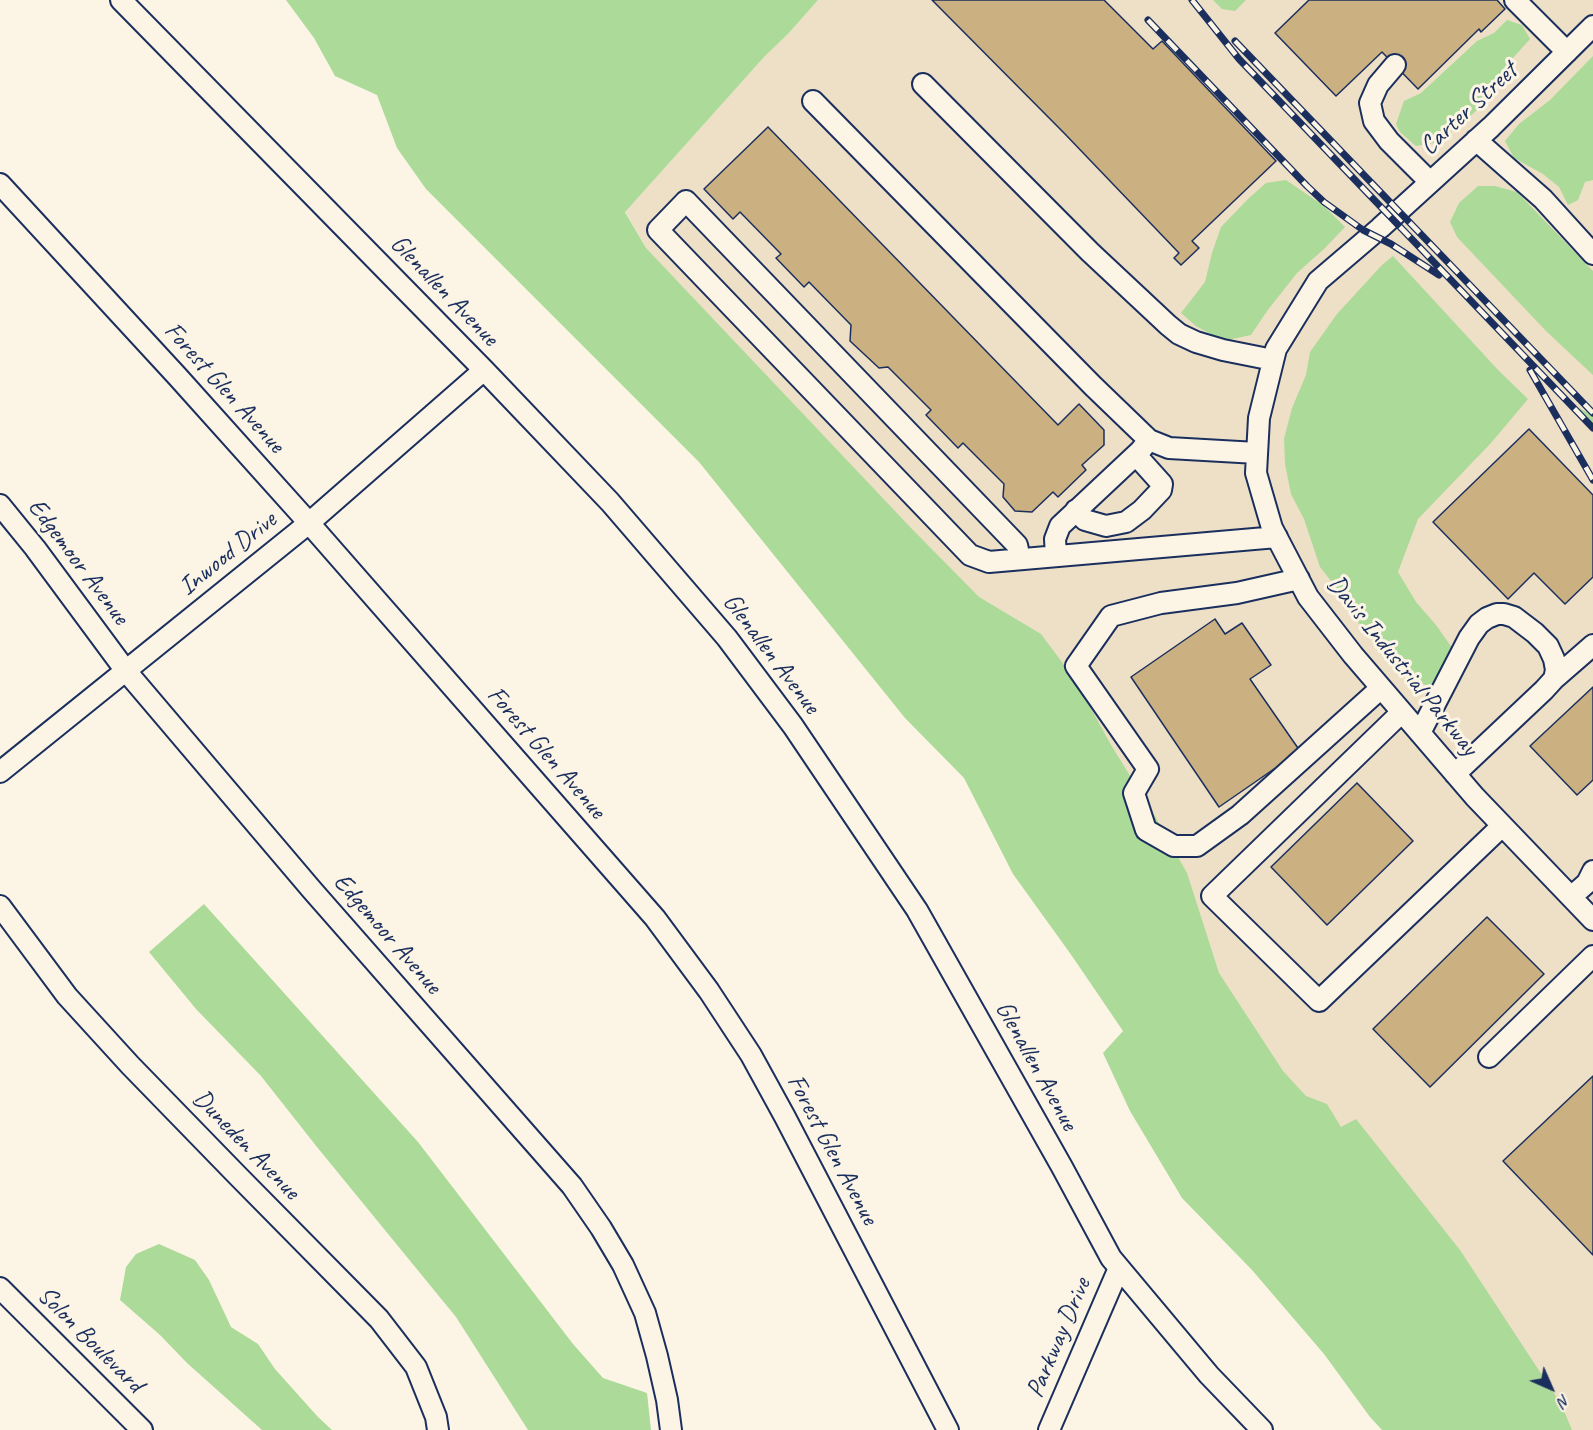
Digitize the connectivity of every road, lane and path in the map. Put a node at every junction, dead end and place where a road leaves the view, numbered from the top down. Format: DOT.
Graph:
graph roads {
  1 [pos="121,0"];
  2 [pos="1515,0"];
  3 [pos="1593,26"];
  4 [pos="1567,52"];
  5 [pos="1395,65"];
  6 [pos="923,84"];
  7 [pos="813,101"];
  8 [pos="1476,140"];
  9 [pos="1430,182"];
  10 [pos="0,184"];
  11 [pos="1380,228"];
  12 [pos="1593,254"];
  13 [pos="1273,360"];
  14 [pos="484,370"];
  15 [pos="1149,440"];
  16 [pos="1257,453"];
  17 [pos="1136,455"];
  18 [pos="0,505"];
  19 [pos="1076,510"];
  20 [pos="309,523"];
  21 [pos="1277,537"];
  22 [pos="1056,556"];
  23 [pos="1020,559"];
  24 [pos="1299,579"];
  25 [pos="1593,645"];
  26 [pos="126,671"];
  27 [pos="1554,679"];
  28 [pos="1381,688"];
  29 [pos="1402,712"];
  30 [pos="1420,733"];
  31 [pos="0,772"];
  32 [pos="1455,774"];
  33 [pos="1502,826"];
  34 [pos="1593,872"];
  35 [pos="1571,897"];
  36 [pos="0,906"];
  37 [pos="1593,920"];
  38 [pos="1593,956"];
  39 [pos="1489,1057"];
  40 [pos="1119,1268"];
  41 [pos="0,1288"];
  42 [pos="142,1430"];
  43 [pos="438,1430"];
  44 [pos="671,1430"];
  45 [pos="948,1430"];
  46 [pos="1049,1430"];
  47 [pos="1263,1430"];
  1 -- 14 [label="street, Glenallen Avenue"];
  2 -- 4 [label="street"];
  3 -- 4 [label="street, Carter Street"];
  4 -- 8 [label="street, Carter Street"];
  5 -- 9 [label="street"];
  6 -- 13 [label="street"];
  7 -- 15 [label="street"];
  8 -- 9 [label="street, Carter Street"];
  8 -- 12 [label="street"];
  9 -- 11 [label="street, Carter Street"];
  10 -- 20 [label="street, Forest Glen Avenue"];
  11 -- 13 [label="street, Davis Industrial Parkway"];
  13 -- 16 [label="street, Davis Industrial Parkway"];
  14 -- 20 [label="street, Inwood Drive"];
  14 -- 40 [label="street, Glenallen Avenue"];
  15 -- 16 [label="street"];
  15 -- 17 [label="street"];
  16 -- 21 [label="street, Davis Industrial Parkway"];
  17 -- 19 [label="street"];
  17 -- 19 [label="street"];
  18 -- 26 [label="street, Edgemoor Avenue"];
  19 -- 22 [label="street"];
  20 -- 26 [label="street, Inwood Drive"];
  20 -- 45 [label="street, Forest Glen Avenue"];
  21 -- 22 [label="street"];
  21 -- 24 [label="street, Davis Industrial Parkway"];
  22 -- 23 [label="street"];
  23 -- 23 [label="street"];
  24 -- 28 [label="street, Davis Industrial Parkway"];
  24 -- 28 [label="street"];
  25 -- 27 [label="street"];
  26 -- 31 [label="street, Inwood Drive"];
  26 -- 44 [label="street, Edgemoor Avenue"];
  27 -- 30 [label="street"];
  27 -- 32 [label="street"];
  28 -- 29 [label="street, Davis Industrial Parkway"];
  29 -- 30 [label="street, Davis Industrial Parkway"];
  29 -- 33 [label="street"];
  30 -- 32 [label="street, Davis Industrial Parkway"];
  32 -- 33 [label="street, Davis Industrial Parkway"];
  33 -- 35 [label="street, Davis Industrial Parkway"];
  34 -- 35 [label="street"];
  35 -- 37 [label="street, Davis Industrial Parkway"];
  36 -- 43 [label="street, Duneden Avenue"];
  38 -- 39 [label="street"];
  40 -- 46 [label="street, Parkway Drive"];
  40 -- 47 [label="street, Glenallen Avenue"];
  41 -- 42 [label="street, Solon Boulevard"];
}
